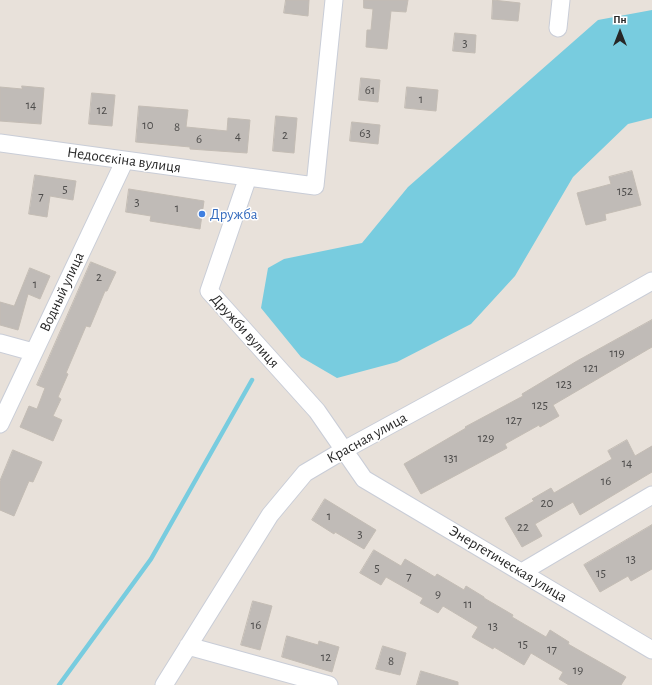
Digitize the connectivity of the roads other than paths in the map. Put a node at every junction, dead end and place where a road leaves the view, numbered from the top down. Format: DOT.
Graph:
graph roads {
  1 [pos="334,0"];
  2 [pos="561,0"];
  3 [pos="558,28"];
  4 [pos="0,143"];
  5 [pos="125,160"];
  6 [pos="248,177"];
  7 [pos="652,281"];
  8 [pos="0,343"];
  9 [pos="33,352"];
  10 [pos="0,424"];
  11 [pos="344,450"];
  12 [pos="364,479"];
  13 [pos="652,495"];
  14 [pos="522,572"];
  15 [pos="188,646"];
  16 [pos="652,650"];
  17 [pos="164,685"];
  18 [pos="329,685"];
  1 -- 6 [label="street"];
  2 -- 3 [label="street"];
  4 -- 5 [label="street, Недосєкіна вулиця"];
  5 -- 6 [label="street, Недосєкіна вулиця"];
  5 -- 9 [label="street, Водный улица"];
  6 -- 11 [label="street, Дружби вулиця"];
  7 -- 11 [label="street, Красная улица"];
  8 -- 9 [label="street"];
  9 -- 10 [label="street, Водный улица"];
  11 -- 12 [label="street, Дружби вулиця"];
  11 -- 15 [label="street, Красная улица"];
  12 -- 14 [label="street, Энергетическая улица"];
  13 -- 14 [label="street"];
  14 -- 16 [label="street, Энергетическая улица"];
  15 -- 17 [label="street, Красная улица"];
  15 -- 18 [label="street"];
}
